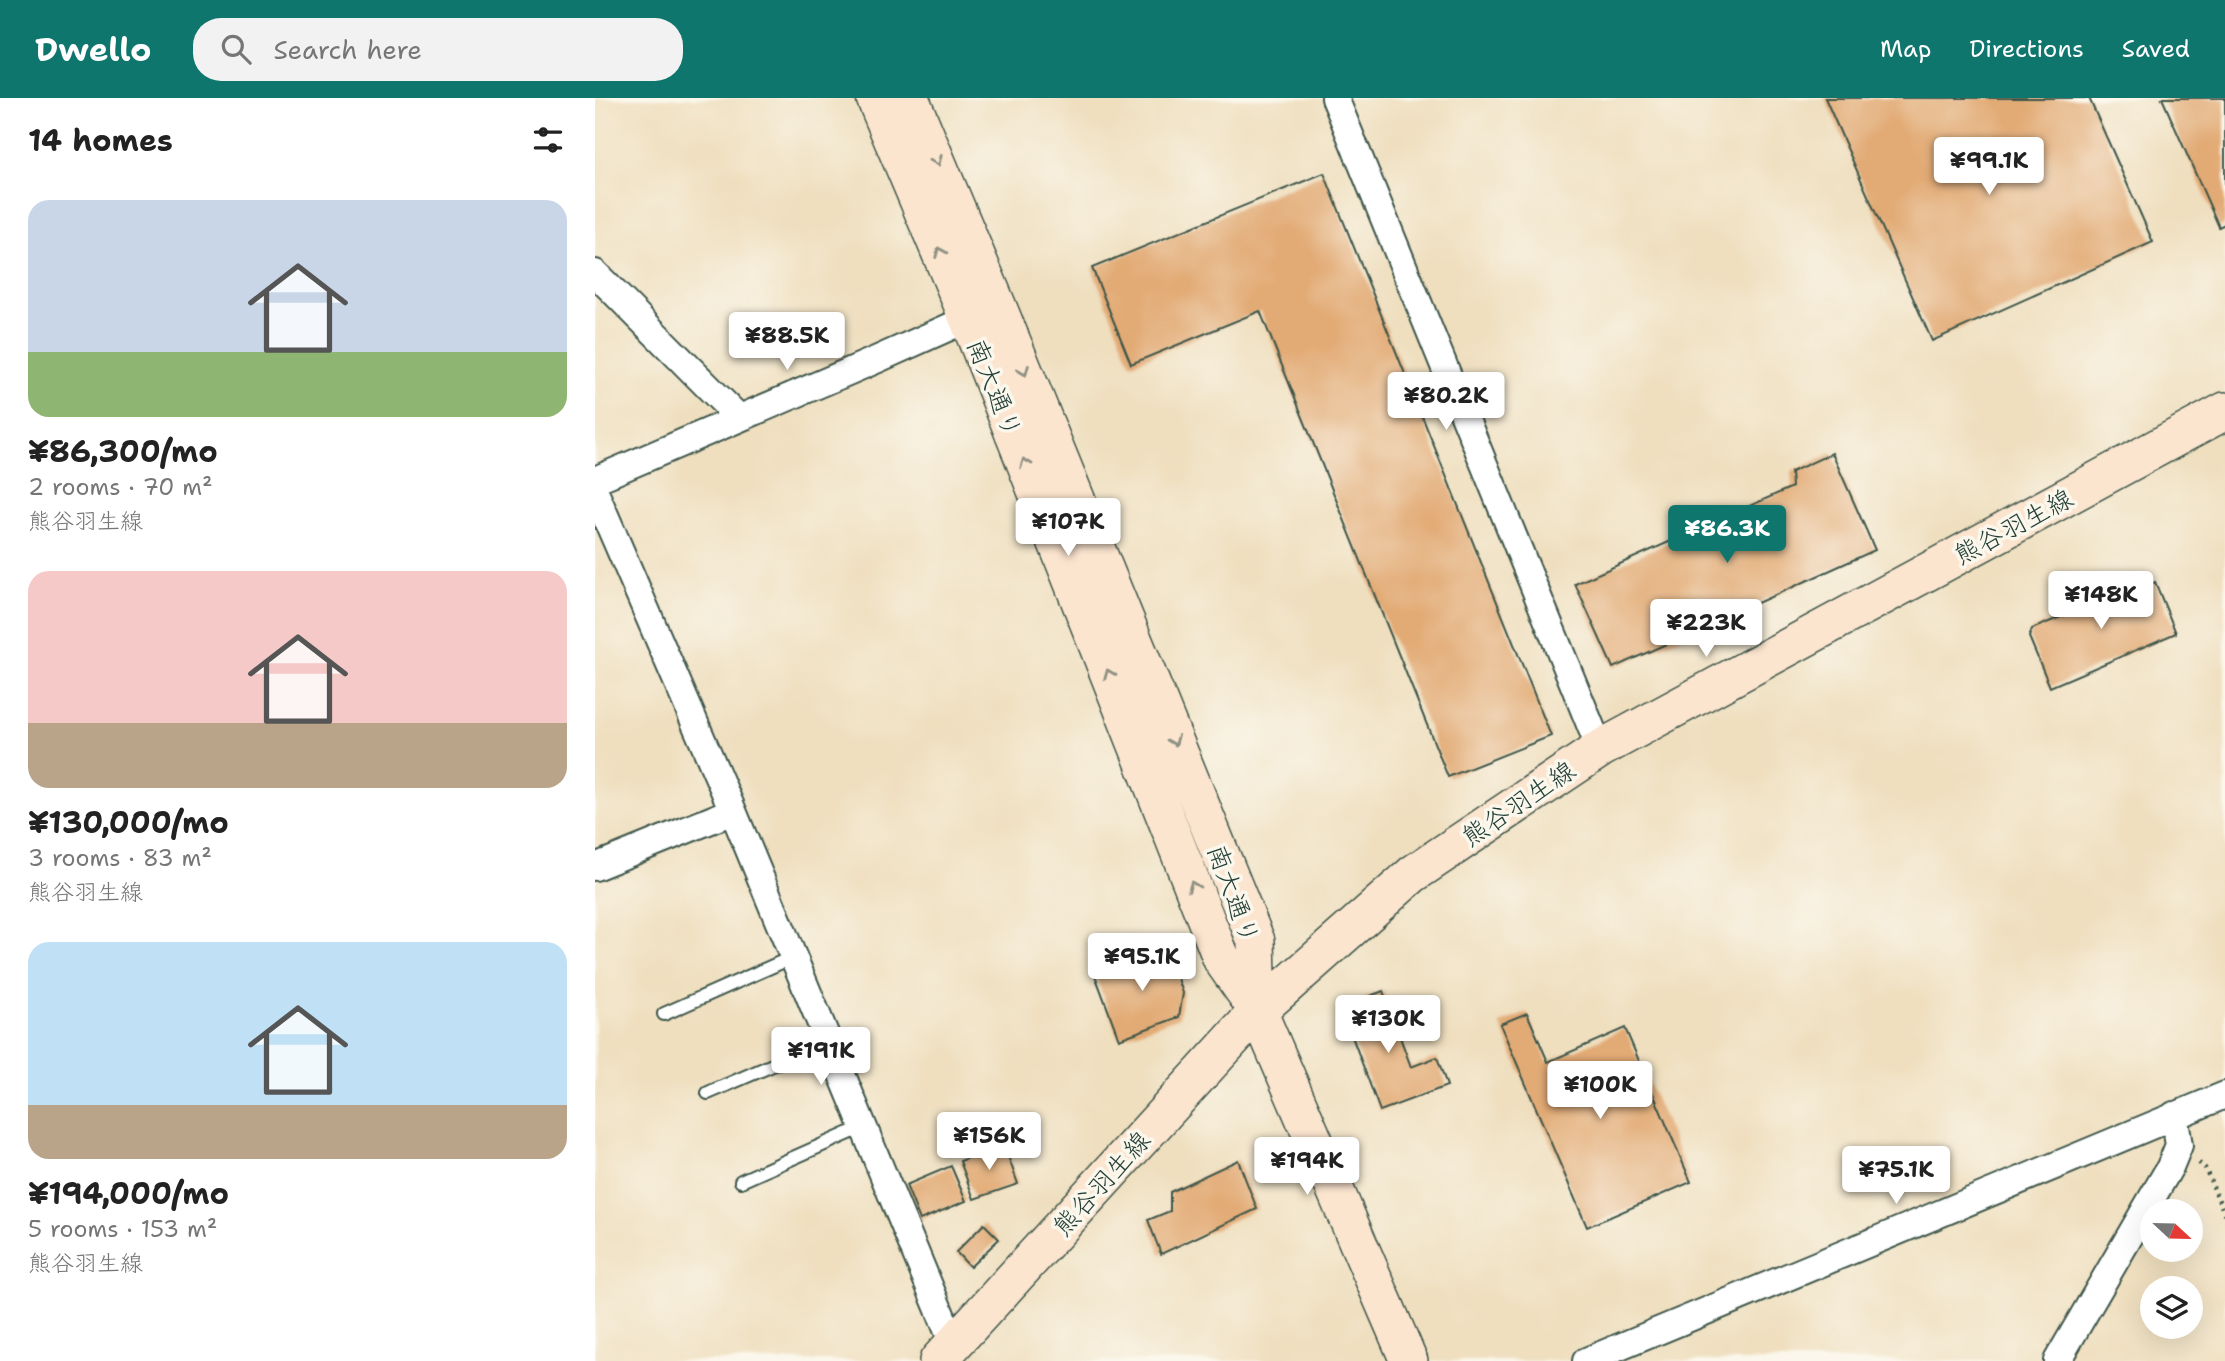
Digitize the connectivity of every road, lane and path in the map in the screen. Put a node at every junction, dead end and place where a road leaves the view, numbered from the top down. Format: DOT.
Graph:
graph roads {
  1 [pos="875,98"];
  2 [pos="910,98"];
  3 [pos="1335,98"];
  4 [pos="595,273"];
  5 [pos="982,312"];
  6 [pos="2225,411"];
  7 [pos="739,418"];
  8 [pos="595,480"];
  9 [pos="595,492"];
  10 [pos="1600,749"];
  11 [pos="733,811"];
  12 [pos="595,867"];
  13 [pos="793,957"];
  14 [pos="1258,1010"];
  15 [pos="664,1014"];
  16 [pos="828,1041"];
  17 [pos="708,1093"];
  18 [pos="2225,1096"];
  19 [pos="2174,1115"];
  20 [pos="863,1127"];
  21 [pos="2179,1145"];
  22 [pos="741,1181"];
  23 [pos="2225,1215"];
  24 [pos="951,1356"];
  25 [pos="1409,1361"];
  26 [pos="1586,1361"];
  27 [pos="2057,1361"];
  5 -- 1 [label="street, 南大通り, one-way"];
  2 -- 5 [label="street, 南大通り, one-way"];
  3 -- 10 [label="street"];
  4 -- 7 [label="street"];
  5 -- 7 [label="street"];
  5 -- 14 [label="street, 南大通り"];
  6 -- 10 [label="street, 熊谷羽生線"];
  7 -- 8 [label="street"];
  9 -- 11 [label="street"];
  10 -- 14 [label="street, 熊谷羽生線"];
  11 -- 12 [label="street"];
  11 -- 13 [label="street"];
  13 -- 15 [label="lane"];
  13 -- 16 [label="street"];
  14 -- 24 [label="street, 熊谷羽生線"];
  14 -- 25 [label="street, 南大通り"];
  16 -- 17 [label="lane"];
  16 -- 20 [label="street"];
  18 -- 19 [label="street"];
  19 -- 21 [label="street"];
  19 -- 26 [label="street"];
  20 -- 22 [label="lane"];
  20 -- 24 [label="street"];
  21 -- 23 [label="path"];
  21 -- 27 [label="street"];
}
